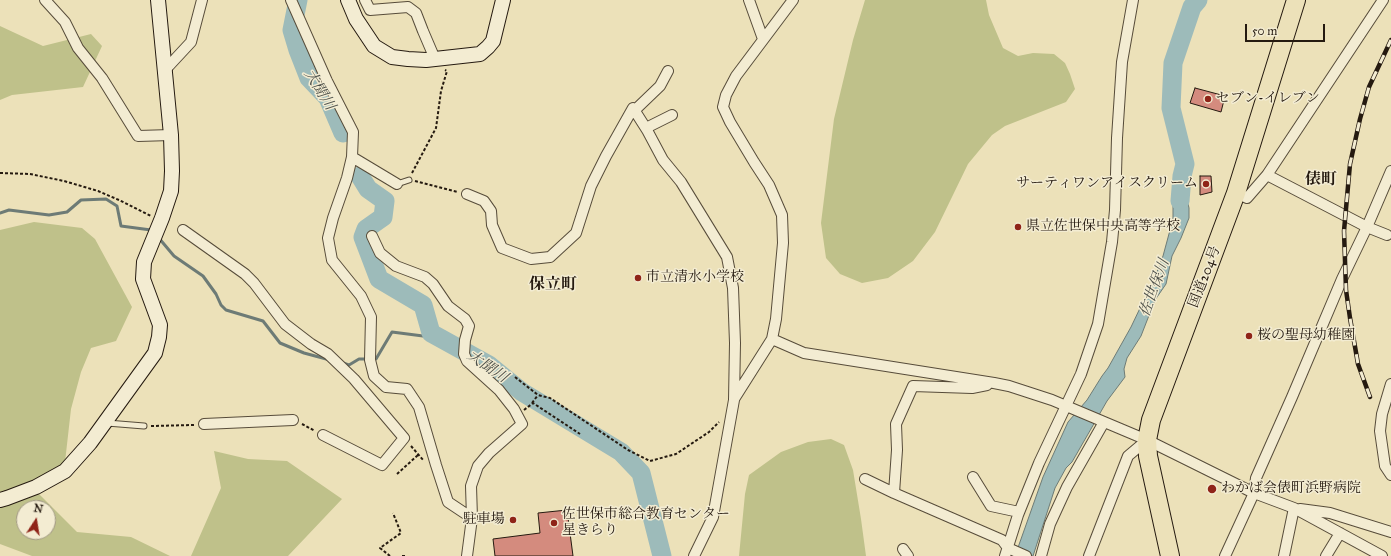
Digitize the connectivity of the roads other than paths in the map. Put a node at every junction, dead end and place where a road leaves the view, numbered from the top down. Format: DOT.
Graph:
graph roads {
  1 [pos="45,0"];
  2 [pos="158,0"];
  3 [pos="202,0"];
  4 [pos="291,0"];
  5 [pos="348,0"];
  6 [pos="365,0"];
  7 [pos="503,0"];
  8 [pos="749,0"];
  9 [pos="793,0"];
  10 [pos="1133,0"];
  11 [pos="1296,0"];
  12 [pos="1383,0"];
  13 [pos="763,39"];
  14 [pos="431,59"];
  15 [pos="165,70"];
  16 [pos="668,71"];
  17 [pos="635,110"];
  18 [pos="672,115"];
  19 [pos="646,128"];
  20 [pos="171,135"];
  21 [pos="352,157"];
  22 [pos="1391,171"];
  23 [pos="1267,175"];
  24 [pos="409,180"];
  25 [pos="397,184"];
  26 [pos="1236,193"];
  27 [pos="467,194"];
  28 [pos="1367,227"];
  29 [pos="183,230"];
  30 [pos="1387,235"];
  31 [pos="372,236"];
  32 [pos="772,339"];
  33 [pos="994,383"];
  34 [pos="1391,384"];
  35 [pos="734,400"];
  36 [pos="1067,406"];
  37 [pos="293,420"];
  38 [pos="1100,421"];
  39 [pos="104,423"];
  40 [pos="204,424"];
  41 [pos="144,426"];
  42 [pos="323,435"];
  43 [pos="1147,440"];
  44 [pos="1391,475"];
  45 [pos="973,477"];
  46 [pos="866,479"];
  47 [pos="894,493"];
  48 [pos="1254,493"];
  49 [pos="0,500"];
  50 [pos="1294,508"];
  51 [pos="1019,512"];
  52 [pos="472,518"];
  53 [pos="1391,532"];
  54 [pos="1340,533"];
  55 [pos="1007,552"];
  56 [pos="467,556"];
  57 [pos="694,556"];
  58 [pos="1026,556"];
  59 [pos="1040,556"];
  60 [pos="1088,556"];
  61 [pos="1170,556"];
  62 [pos="1225,556"];
  63 [pos="1284,556"];
  64 [pos="1326,556"];
  65 [pos="1382,556"];
  1 -- 20 [label="street"];
  2 -- 15 [label="street"];
  3 -- 15 [label="street"];
  4 -- 21 [label="street"];
  5 -- 14 [label="street"];
  6 -- 14 [label="street"];
  7 -- 14 [label="street"];
  8 -- 13 [label="street"];
  9 -- 13 [label="street"];
  10 -- 36 [label="street"];
  11 -- 26 [label="highway, 国道204号"];
  12 -- 23 [label="street"];
  13 -- 32 [label="street"];
  15 -- 20 [label="street"];
  16 -- 17 [label="street"];
  17 -- 19 [label="street"];
  17 -- 27 [label="street"];
  18 -- 19 [label="street"];
  19 -- 35 [label="street"];
  20 -- 39 [label="street"];
  21 -- 25 [label="street"];
  21 -- 52 [label="street"];
  22 -- 28 [label="street"];
  23 -- 26 [label="street"];
  23 -- 28 [label="street"];
  24 -- 25 [label="lane"];
  26 -- 43 [label="highway, 国道204号"];
  28 -- 30 [label="street"];
  28 -- 48 [label="street"];
  29 -- 42 [label="street"];
  31 -- 52 [label="street"];
  32 -- 33 [label="street"];
  32 -- 35 [label="street"];
  33 -- 36 [label="street"];
  33 -- 47 [label="street"];
  34 -- 44 [label="street"];
  35 -- 57 [label="street"];
  36 -- 38 [label="street"];
  36 -- 51 [label="street"];
  37 -- 40 [label="street"];
  38 -- 43 [label="street"];
  38 -- 59 [label="street"];
  39 -- 41 [label="lane"];
  39 -- 49 [label="street"];
  43 -- 48 [label="street"];
  43 -- 60 [label="street"];
  43 -- 61 [label="highway, 国道204号"];
  45 -- 51 [label="street"];
  46 -- 47 [label="street"];
  47 -- 55 [label="street"];
  48 -- 50 [label="street"];
  48 -- 62 [label="street"];
  50 -- 53 [label="street"];
  50 -- 54 [label="street"];
  50 -- 63 [label="street"];
  51 -- 55 [label="street"];
  52 -- 56 [label="street"];
  54 -- 64 [label="street"];
  54 -- 65 [label="street"];
  55 -- 58 [label="street"];
}
